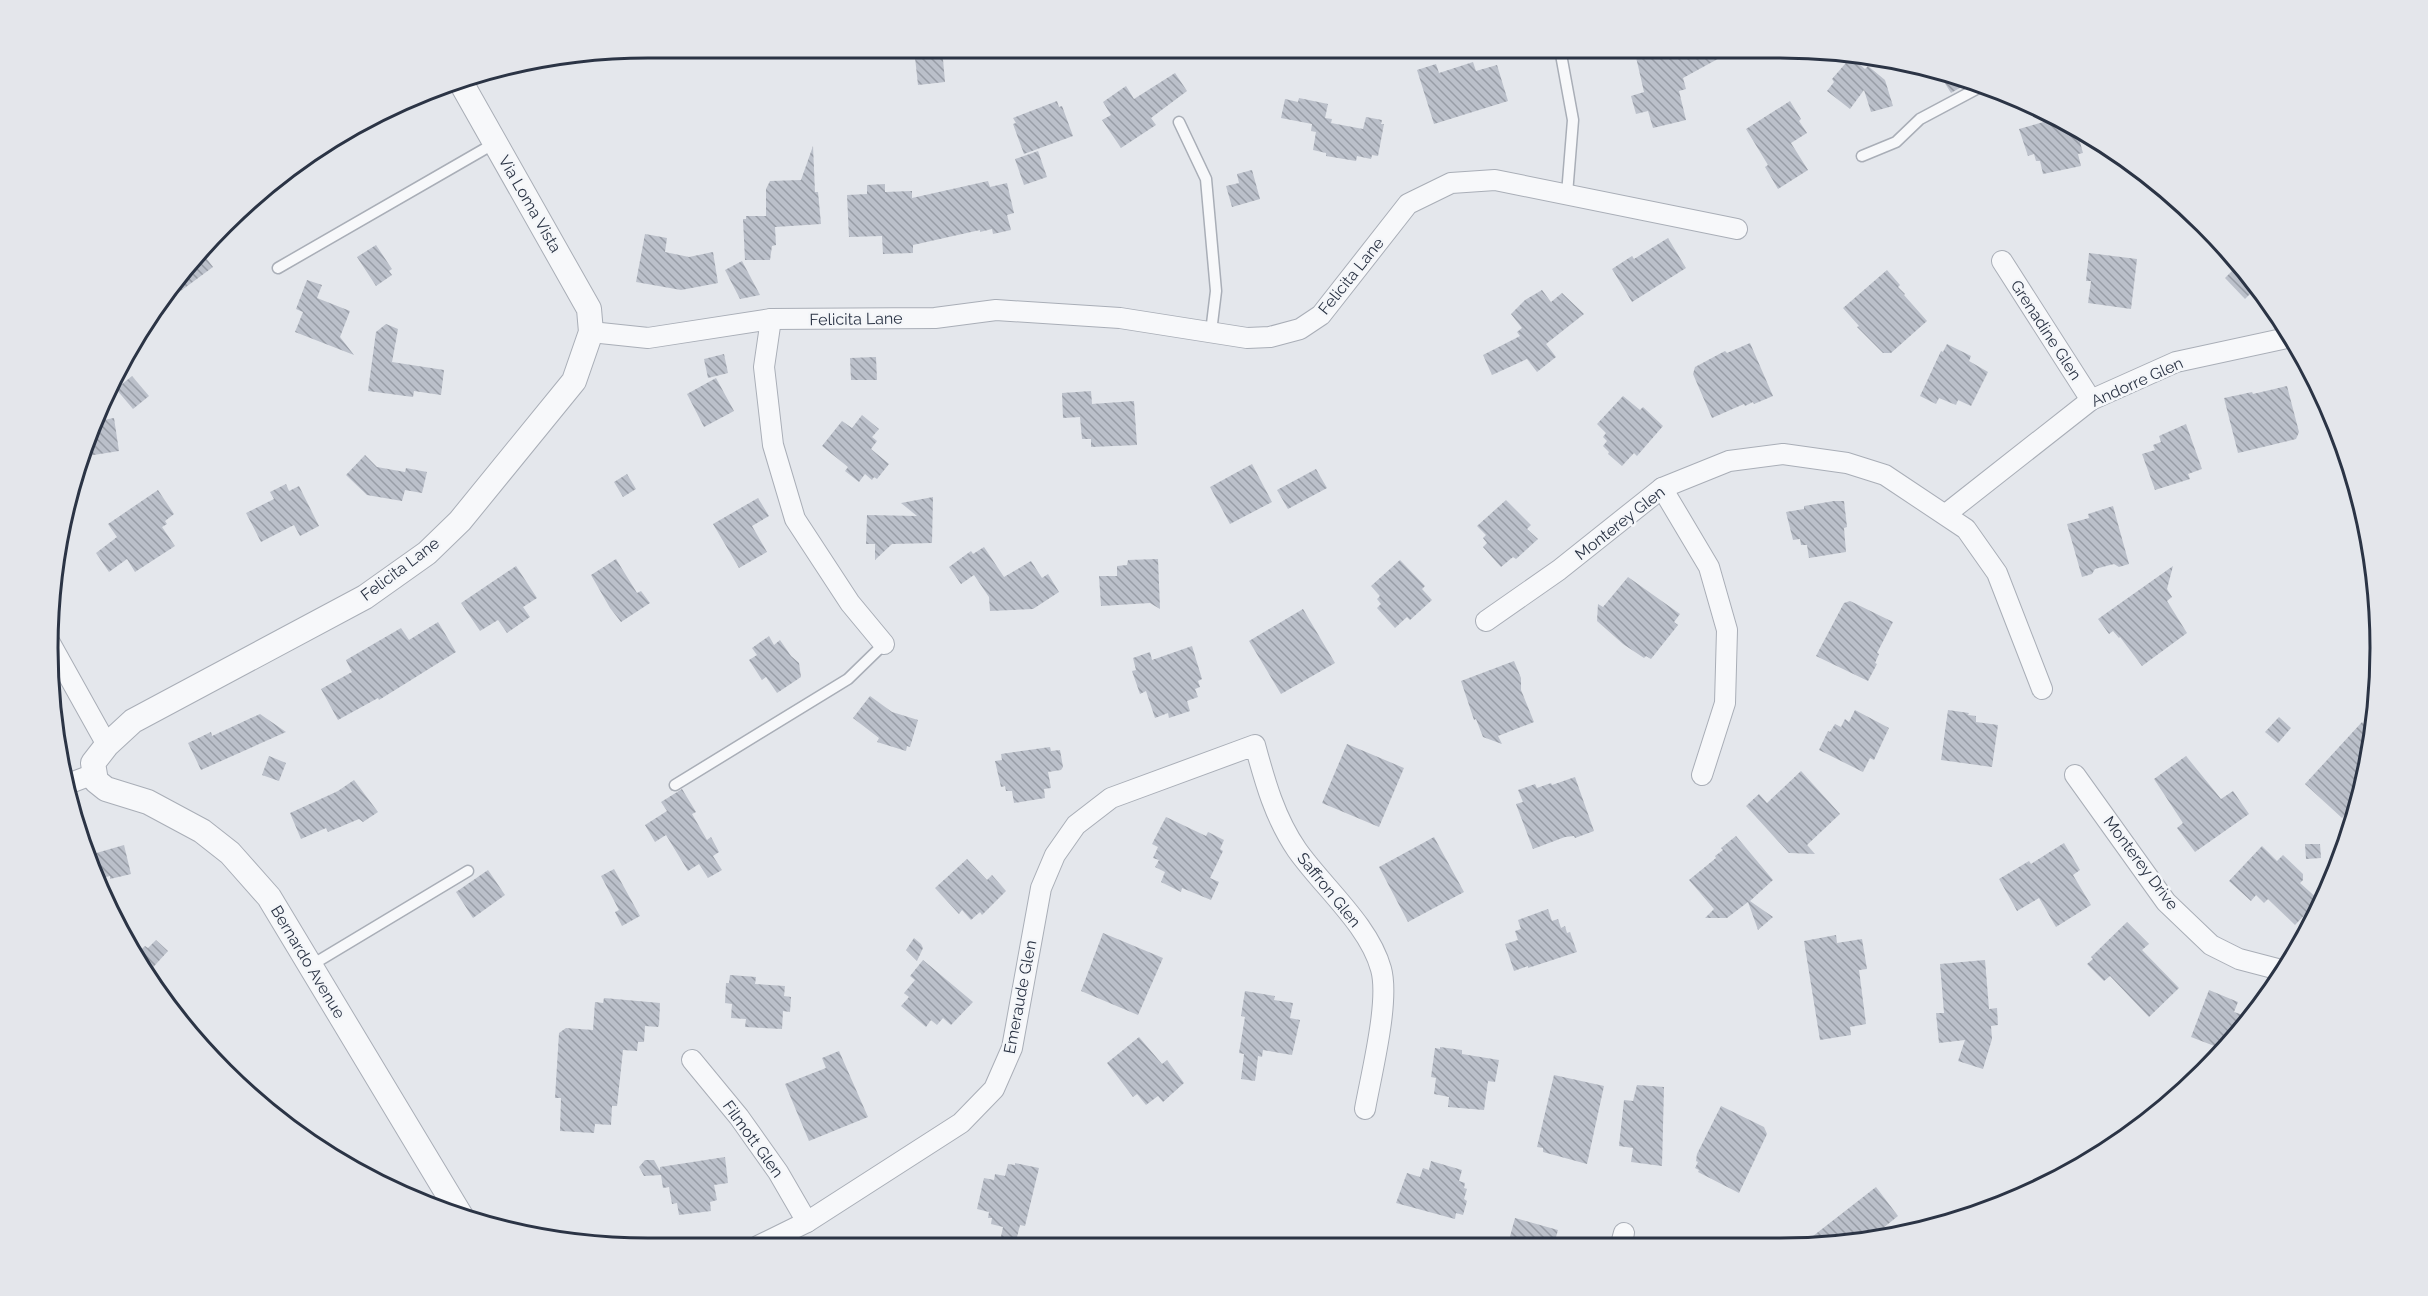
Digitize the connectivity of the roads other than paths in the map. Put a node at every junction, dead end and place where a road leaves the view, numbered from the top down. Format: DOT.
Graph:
graph roads {
  1 [pos="1562,58"];
  2 [pos="464,88"];
  3 [pos="1972,91"];
  4 [pos="1179,122"];
  5 [pos="495,143"];
  6 [pos="1862,156"];
  7 [pos="1567,194"];
  8 [pos="1737,229"];
  9 [pos="2002,261"];
  10 [pos="278,267"];
  11 [pos="771,319"];
  12 [pos="591,332"];
  13 [pos="1211,332"];
  14 [pos="2282,339"];
  15 [pos="2091,400"];
  16 [pos="1662,488"];
  17 [pos="1946,514"];
  18 [pos="1486,621"];
  19 [pos="884,644"];
  20 [pos="59,658"];
  21 [pos="2042,689"];
  22 [pos="107,745"];
  23 [pos="1255,745"];
  24 [pos="94,774"];
  25 [pos="1702,775"];
  26 [pos="2075,775"];
  27 [pos="74,781"];
  28 [pos="675,785"];
  29 [pos="468,871"];
  30 [pos="310,966"];
  31 [pos="2275,969"];
  32 [pos="692,1060"];
  33 [pos="1365,1109"];
  34 [pos="454,1204"];
  35 [pos="807,1222"];
  36 [pos="774,1238"];
  1 -- 7 [label="lane"];
  2 -- 5 [label="street, Via Loma Vista"];
  3 -- 6 [label="lane"];
  4 -- 13 [label="lane"];
  5 -- 10 [label="lane"];
  5 -- 12 [label="street, Via Loma Vista"];
  7 -- 8 [label="street, Felicita Lane"];
  7 -- 13 [label="street, Felicita Lane"];
  9 -- 15 [label="street, Grenadine Glen"];
  11 -- 12 [label="street, Felicita Lane"];
  11 -- 13 [label="street, Felicita Lane"];
  11 -- 19 [label="street"];
  12 -- 22 [label="street, Felicita Lane"];
  14 -- 15 [label="street, Andorre Glen"];
  15 -- 17 [label="street, Andorre Glen"];
  16 -- 17 [label="street, Monterey Glen"];
  16 -- 18 [label="street, Monterey Glen"];
  16 -- 25 [label="street"];
  17 -- 21 [label="street, Monterey Glen"];
  19 -- 28 [label="lane"];
  20 -- 22 [label="street"];
  22 -- 24 [label="street, Felicita Lane"];
  23 -- 33 [label="street, Saffron Glen"];
  23 -- 35 [label="street, Emeraude Glen"];
  24 -- 27 [label="street"];
  24 -- 30 [label="street, Bernardo Avenue"];
  26 -- 31 [label="street, Monterey Drive"];
  29 -- 30 [label="lane"];
  30 -- 34 [label="street, Bernardo Avenue"];
  32 -- 35 [label="street, Filmott Glen"];
  35 -- 36 [label="street, Emeraude Glen"];
}
